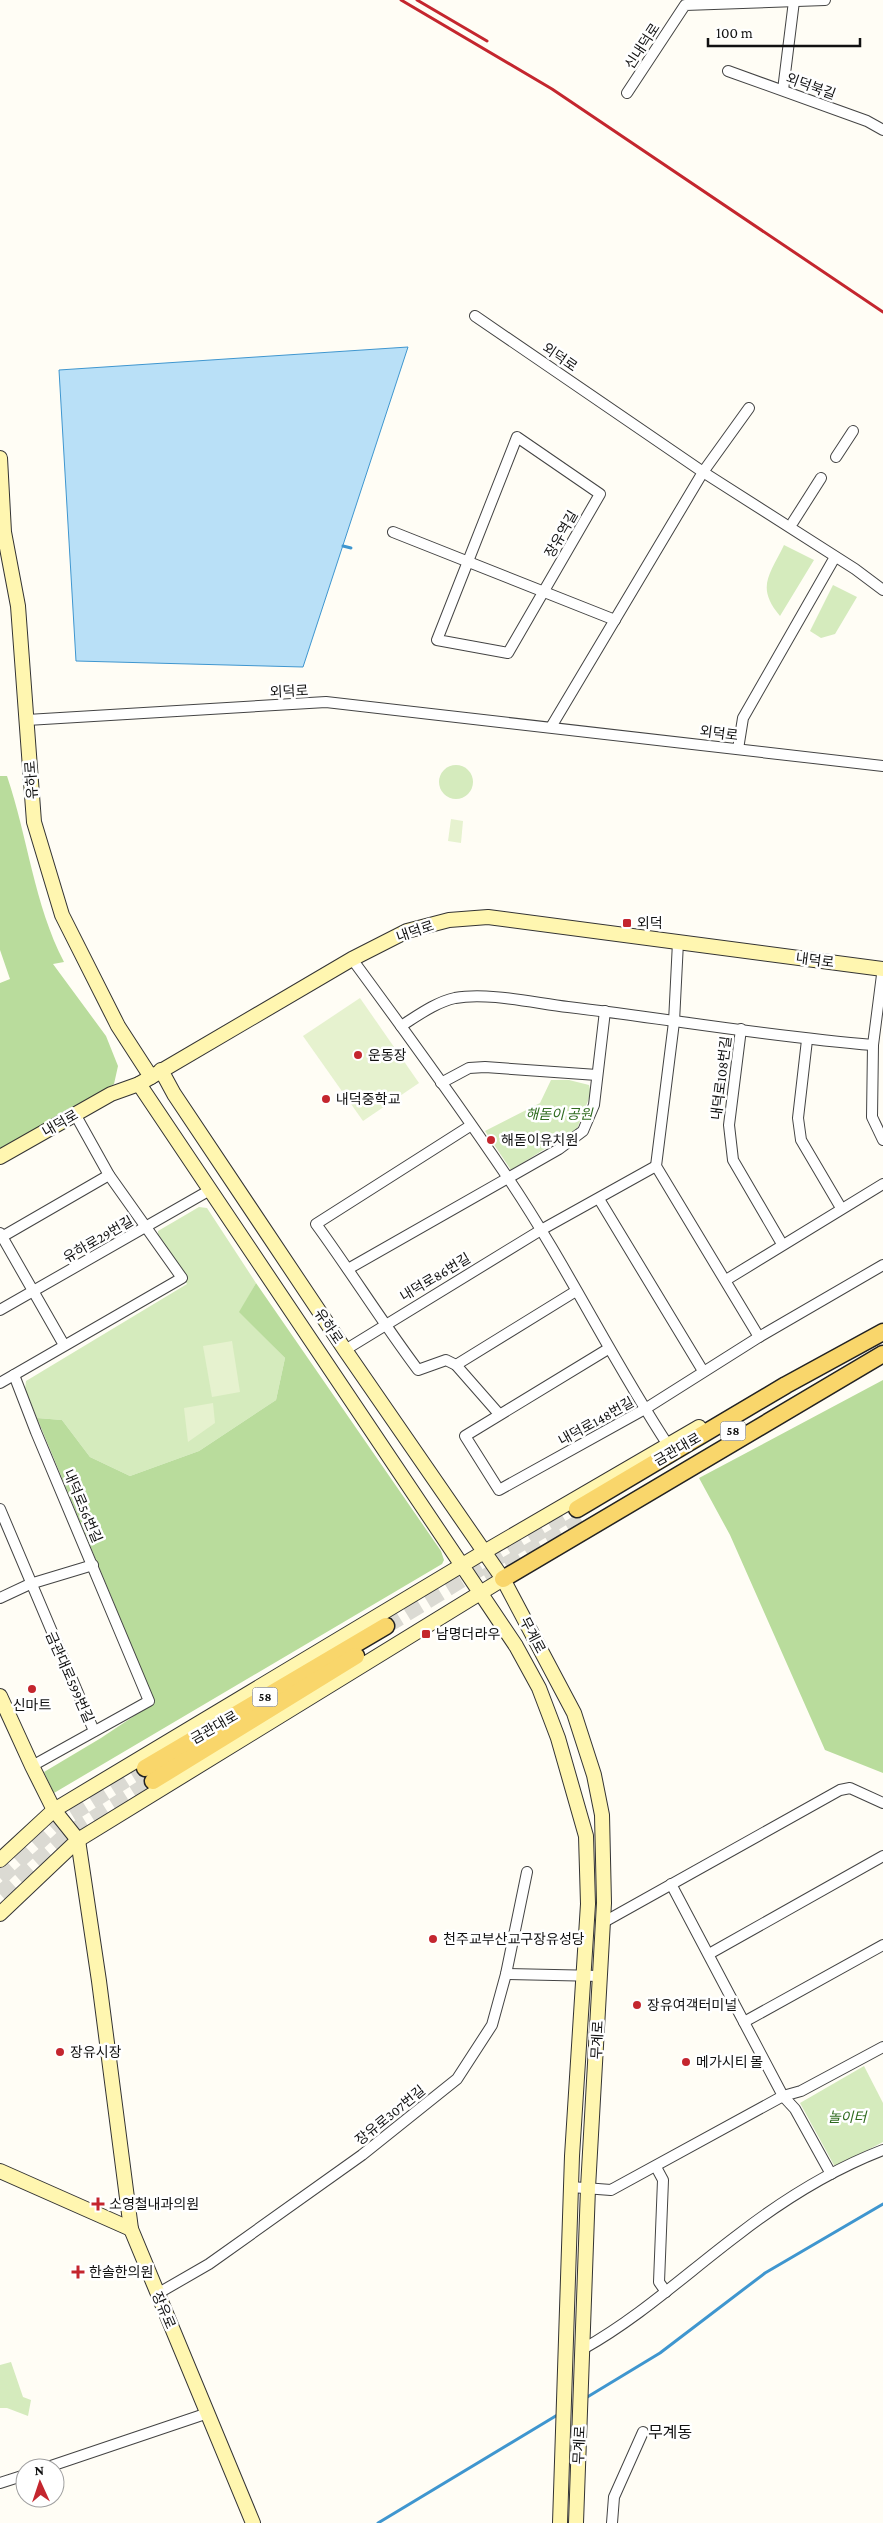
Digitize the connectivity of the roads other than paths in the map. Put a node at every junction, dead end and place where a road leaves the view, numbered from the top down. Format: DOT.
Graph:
graph roads {
  1 [pos="825,0"];
  2 [pos="794,1"];
  3 [pos="728,71"];
  4 [pos="784,90"];
  5 [pos="628,93"];
  6 [pos="883,130"];
  7 [pos="475,316"];
  8 [pos="749,408"];
  9 [pos="853,431"];
  10 [pos="836,457"];
  11 [pos="0,458"];
  12 [pos="703,472"];
  13 [pos="821,478"];
  14 [pos="793,522"];
  15 [pos="393,532"];
  16 [pos="835,558"];
  17 [pos="469,561"];
  18 [pos="883,590"];
  19 [pos="544,592"];
  20 [pos="615,620"];
  21 [pos="27,720"];
  22 [pos="551,727"];
  23 [pos="738,749"];
  24 [pos="883,766"];
  25 [pos="678,942"];
  26 [pos="352,959"];
  27 [pos="883,968"];
  28 [pos="605,1011"];
  29 [pos="674,1022"];
  30 [pos="401,1026"];
  31 [pos="741,1029"];
  32 [pos="807,1040"];
  33 [pos="874,1045"];
  34 [pos="156,1074"];
  35 [pos="596,1075"];
  36 [pos="441,1083"];
  37 [pos="139,1084"];
  38 [pos="75,1114"];
  39 [pos="470,1126"];
  40 [pos="883,1140"];
  41 [pos="0,1157"];
  42 [pos="656,1166"];
  43 [pos="109,1175"];
  44 [pos="508,1178"];
  45 [pos="883,1184"];
  46 [pos="210,1190"];
  47 [pos="599,1199"];
  48 [pos="842,1208"];
  49 [pos="147,1227"];
  50 [pos="541,1230"];
  51 [pos="1,1236"];
  52 [pos="782,1244"];
  53 [pos="883,1265"];
  54 [pos="348,1268"];
  55 [pos="726,1280"];
  56 [pos="34,1291"];
  57 [pos="576,1291"];
  58 [pos="0,1310"];
  59 [pos="383,1324"];
  60 [pos="883,1332"];
  61 [pos="759,1337"];
  62 [pos="883,1342"];
  63 [pos="64,1345"];
  64 [pos="608,1349"];
  65 [pos="345,1350"];
  66 [pos="845,1353"];
  67 [pos="883,1354"];
  68 [pos="456,1365"];
  69 [pos="703,1371"];
  70 [pos="14,1375"];
  71 [pos="0,1383"];
  72 [pos="645,1409"];
  73 [pos="500,1414"];
  74 [pos="668,1445"];
  75 [pos="0,1509"];
  76 [pos="484,1552"];
  77 [pos="462,1564"];
  78 [pos="93,1565"];
  79 [pos="502,1579"];
  80 [pos="30,1584"];
  81 [pos="480,1593"];
  82 [pos="0,1598"];
  83 [pos="388,1630"];
  84 [pos="0,1696"];
  85 [pos="94,1730"];
  86 [pos="32,1766"];
  87 [pos="149,1774"];
  88 [pos="883,1803"];
  89 [pos="54,1810"];
  90 [pos="78,1840"];
  91 [pos="883,1856"];
  92 [pos="0,1860"];
  93 [pos="527,1872"];
  94 [pos="671,1884"];
  95 [pos="0,1914"];
  96 [pos="604,1922"];
  97 [pos="883,1945"];
  98 [pos="709,1954"];
  99 [pos="506,1974"];
  100 [pos="583,1975"];
  101 [pos="600,1976"];
  102 [pos="744,2022"];
  103 [pos="883,2047"];
  104 [pos="783,2096"];
  105 [pos="883,2150"];
  106 [pos="656,2167"];
  107 [pos="0,2171"];
  108 [pos="831,2174"];
  109 [pos="571,2187"];
  110 [pos="588,2188"];
  111 [pos="131,2229"];
  112 [pos="666,2292"];
  113 [pos="157,2294"];
  114 [pos="583,2354"];
  115 [pos="208,2413"];
  116 [pos="643,2432"];
  117 [pos="65,2461"];
  118 [pos="15,2478"];
  119 [pos="0,2483"];
  120 [pos="253,2523"];
  121 [pos="560,2523"];
  122 [pos="576,2523"];
  123 [pos="612,2523"];
  1 -- 2 [label="street, 신내덕로"];
  2 -- 4 [label="street"];
  2 -- 5 [label="street, 신내덕로"];
  3 -- 4 [label="street, 외덕북길"];
  4 -- 6 [label="street, 외덕북길"];
  7 -- 12 [label="street, 외덕로"];
  8 -- 12 [label="street"];
  9 -- 10 [label="street"];
  11 -- 21 [label="main road, 유하로"];
  12 -- 16 [label="street, 외덕로"];
  12 -- 20 [label="street"];
  13 -- 14 [label="street"];
  15 -- 17 [label="street"];
  16 -- 18 [label="street, 외덕로"];
  16 -- 23 [label="street"];
  17 -- 19 [label="street"];
  17 -- 19 [label="street, 장유역길"];
  17 -- 19 [label="street, 장유역길"];
  19 -- 20 [label="street"];
  20 -- 22 [label="street"];
  21 -- 22 [label="street, 외덕로"];
  21 -- 34 [label="main road, 유하로"];
  22 -- 23 [label="street, 외덕로"];
  23 -- 24 [label="street, 외덕로"];
  25 -- 26 [label="main road, 내덕로"];
  25 -- 27 [label="main road, 내덕로"];
  25 -- 29 [label="street"];
  26 -- 30 [label="street"];
  26 -- 34 [label="main road, 내덕로"];
  27 -- 33 [label="street"];
  28 -- 29 [label="street"];
  28 -- 30 [label="street"];
  28 -- 35 [label="street"];
  29 -- 31 [label="street, 내덕로108번길"];
  29 -- 42 [label="street"];
  30 -- 36 [label="street"];
  31 -- 32 [label="street"];
  31 -- 52 [label="street, 내덕로108번길"];
  32 -- 33 [label="street"];
  32 -- 48 [label="street"];
  33 -- 40 [label="street"];
  34 -- 37 [label="main road, 내덕로"];
  34 -- 65 [label="main road, 유하로"];
  35 -- 36 [label="street"];
  35 -- 44 [label="street"];
  36 -- 39 [label="street"];
  37 -- 38 [label="main road, 내덕로"];
  37 -- 46 [label="main road, 유하로"];
  38 -- 41 [label="main road, 내덕로"];
  38 -- 43 [label="street"];
  39 -- 44 [label="street"];
  39 -- 54 [label="street"];
  42 -- 47 [label="street, 내덕로86번길"];
  42 -- 55 [label="street"];
  43 -- 49 [label="street"];
  43 -- 51 [label="street"];
  44 -- 50 [label="street"];
  44 -- 54 [label="street"];
  45 -- 48 [label="street"];
  46 -- 49 [label="street, 유하로29번길"];
  46 -- 77 [label="main road, 유하로"];
  47 -- 50 [label="street, 내덕로86번길"];
  47 -- 69 [label="street"];
  48 -- 52 [label="street"];
  49 -- 56 [label="street, 유하로29번길"];
  49 -- 63 [label="street"];
  50 -- 57 [label="street"];
  50 -- 59 [label="street, 내덕로86번길"];
  51 -- 56 [label="street"];
  52 -- 55 [label="street"];
  53 -- 61 [label="street, 내덕로148번길"];
  54 -- 59 [label="street"];
  55 -- 61 [label="street"];
  56 -- 58 [label="street, 유하로29번길"];
  56 -- 63 [label="street"];
  57 -- 64 [label="street"];
  57 -- 68 [label="street"];
  59 -- 65 [label="street, 내덕로86번길"];
  59 -- 68 [label="street"];
  60 -- 66 [label="main road, 금관대로 / 58"];
  61 -- 69 [label="street, 내덕로148번길"];
  62 -- 66 [label="main road, 금관대로 / 58"];
  63 -- 70 [label="street"];
  64 -- 72 [label="street"];
  64 -- 73 [label="street"];
  65 -- 76 [label="main road, 유하로"];
  66 -- 74 [label="main road"];
  67 -- 79 [label="main road"];
  68 -- 73 [label="street"];
  69 -- 72 [label="street, 내덕로148번길"];
  70 -- 71 [label="street"];
  70 -- 78 [label="street, 내덕로56번길"];
  72 -- 73 [label="street, 내덕로148번길"];
  72 -- 74 [label="street"];
  74 -- 76 [label="main road"];
  75 -- 80 [label="street, 금관대로599번길"];
  76 -- 77 [label="main road"];
  76 -- 79 [label="main road, 유하로"];
  77 -- 81 [label="main road, 유하로"];
  77 -- 89 [label="main road"];
  78 -- 80 [label="street"];
  78 -- 85 [label="street, 내덕로56번길"];
  79 -- 81 [label="main road"];
  79 -- 96 [label="main road, 무계로"];
  80 -- 82 [label="street"];
  80 -- 85 [label="street, 금관대로599번길"];
  81 -- 90 [label="main road"];
  81 -- 100 [label="main road, 무계로"];
  83 -- 87 [label="main road, 금관대로 / 58"];
  84 -- 86 [label="main road"];
  85 -- 86 [label="street, 금관대로599번길"];
  86 -- 89 [label="main road"];
  88 -- 94 [label="street"];
  89 -- 90 [label="main road"];
  89 -- 92 [label="main road"];
  90 -- 95 [label="main road"];
  90 -- 111 [label="main road, 장유로"];
  91 -- 98 [label="street"];
  93 -- 99 [label="street, 장유로307번길"];
  94 -- 96 [label="street"];
  94 -- 98 [label="street"];
  96 -- 101 [label="main road, 무계로"];
  97 -- 102 [label="street"];
  98 -- 102 [label="street"];
  99 -- 100 [label="street"];
  99 -- 113 [label="street, 장유로307번길"];
  100 -- 101 [label="street"];
  100 -- 109 [label="main road, 무계로"];
  101 -- 110 [label="main road, 무계로"];
  102 -- 104 [label="street"];
  103 -- 104 [label="street"];
  104 -- 106 [label="street"];
  104 -- 108 [label="street"];
  105 -- 108 [label="street"];
  106 -- 110 [label="street"];
  106 -- 112 [label="street"];
  107 -- 111 [label="main road"];
  108 -- 112 [label="street"];
  109 -- 110 [label="street"];
  109 -- 121 [label="main road, 무계로"];
  110 -- 114 [label="main road, 무계로"];
  111 -- 113 [label="main road, 장유로"];
  112 -- 114 [label="street"];
  113 -- 115 [label="main road, 장유로"];
  114 -- 122 [label="main road, 무계로"];
  115 -- 117 [label="street"];
  115 -- 120 [label="main road, 장유로"];
  116 -- 123 [label="street"];
  118 -- 119 [label="street"];
}
